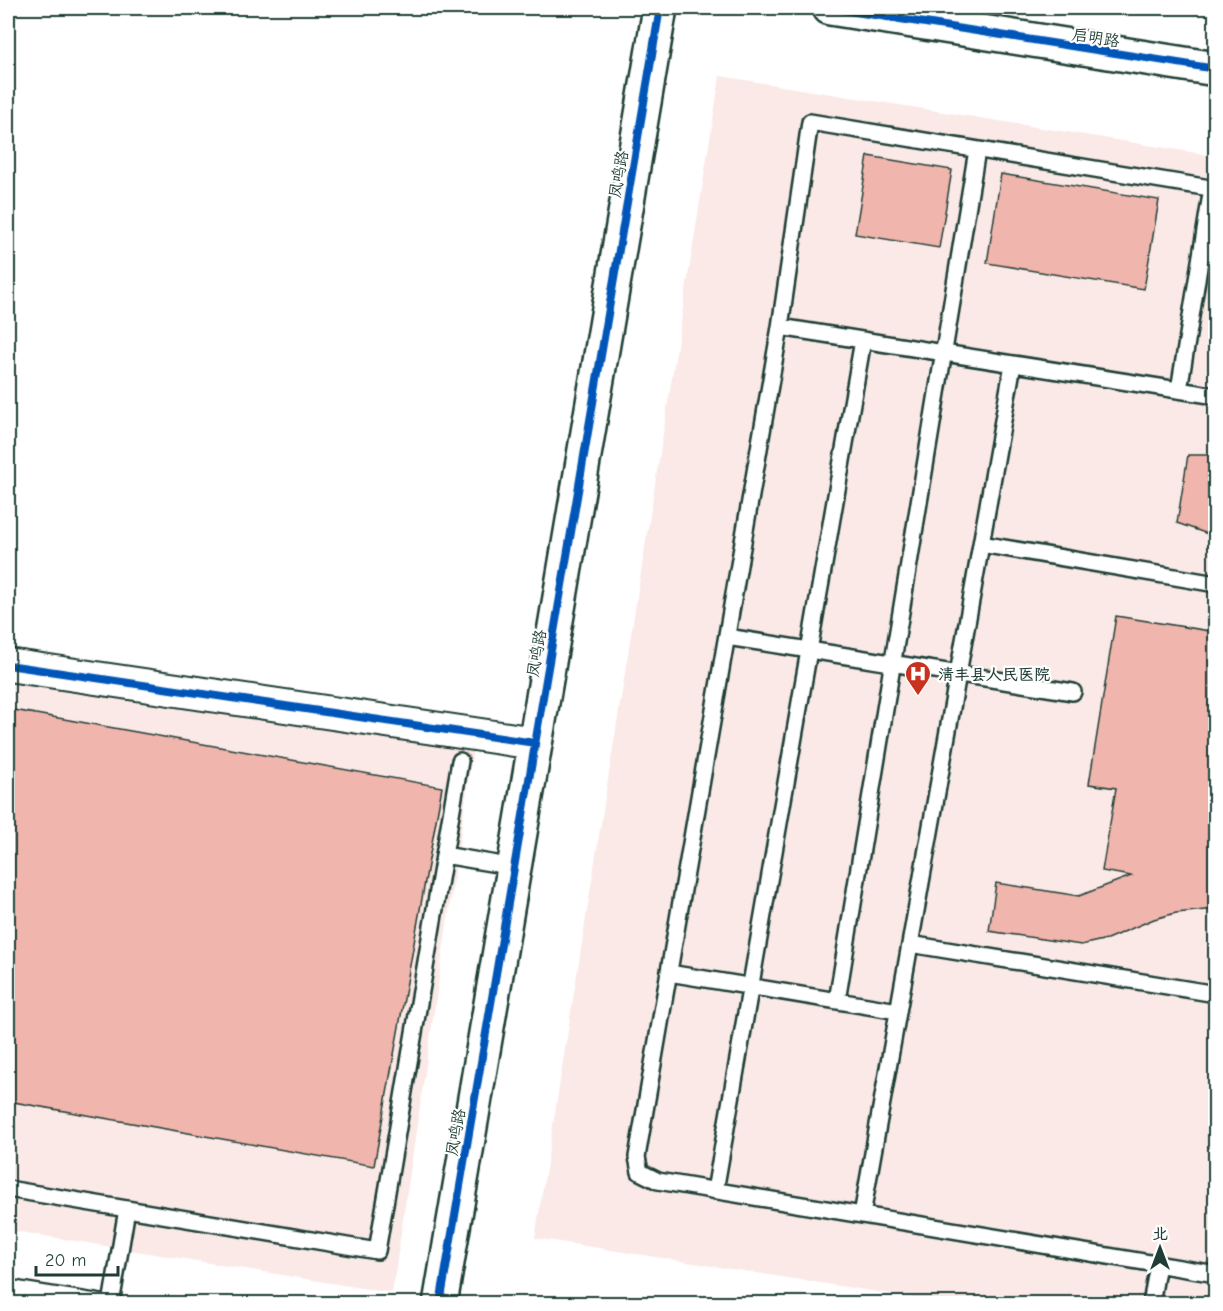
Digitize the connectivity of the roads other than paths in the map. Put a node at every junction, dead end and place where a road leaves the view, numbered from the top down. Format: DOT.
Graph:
graph roads {
  1 [pos="660,8"];
  2 [pos="830,8"];
  3 [pos="1215,69"];
  4 [pos="978,150"];
  5 [pos="1214,189"];
  6 [pos="780,327"];
  7 [pos="863,340"];
  8 [pos="944,353"];
  9 [pos="1013,364"];
  10 [pos="1179,390"];
  11 [pos="1215,396"];
  12 [pos="981,544"];
  13 [pos="1215,585"];
  14 [pos="727,637"];
  15 [pos="809,650"];
  16 [pos="893,663"];
  17 [pos="8,665"];
  18 [pos="958,674"];
  19 [pos="1073,692"];
  20 [pos="535,743"];
  21 [pos="460,761"];
  22 [pos="444,855"];
  23 [pos="514,867"];
  24 [pos="910,944"];
  25 [pos="669,973"];
  26 [pos="750,987"];
  27 [pos="1215,994"];
  28 [pos="837,1001"];
  29 [pos="898,1011"];
  30 [pos="8,1189"];
  31 [pos="715,1191"];
  32 [pos="127,1209"];
  33 [pos="862,1215"];
  34 [pos="1158,1264"];
  35 [pos="1215,1274"];
  36 [pos="8,1288"];
  37 [pos="109,1304"];
  38 [pos="440,1304"];
  39 [pos="1151,1304"];
  1 -- 20 [label="street, 凤鸣路"];
  2 -- 3 [label="street, 启明路"];
  4 -- 5 [label="lane"];
  4 -- 6 [label="lane"];
  4 -- 8 [label="lane"];
  5 -- 10 [label="lane"];
  6 -- 7 [label="lane"];
  6 -- 14 [label="lane"];
  7 -- 8 [label="lane"];
  7 -- 15 [label="lane"];
  8 -- 9 [label="lane"];
  8 -- 16 [label="lane"];
  9 -- 10 [label="lane"];
  9 -- 12 [label="lane"];
  10 -- 11 [label="lane"];
  12 -- 13 [label="lane"];
  12 -- 18 [label="lane"];
  14 -- 15 [label="lane"];
  14 -- 25 [label="lane"];
  15 -- 16 [label="lane"];
  15 -- 26 [label="lane"];
  16 -- 18 [label="lane"];
  16 -- 28 [label="lane"];
  17 -- 20 [label="street"];
  18 -- 19 [label="lane"];
  18 -- 24 [label="lane"];
  20 -- 23 [label="street, 凤鸣路"];
  21 -- 22 [label="lane"];
  22 -- 23 [label="lane"];
  22 -- 32 [label="lane"];
  23 -- 38 [label="street, 凤鸣路"];
  24 -- 27 [label="lane"];
  24 -- 29 [label="lane"];
  25 -- 26 [label="lane"];
  25 -- 31 [label="lane"];
  26 -- 28 [label="lane"];
  26 -- 31 [label="lane"];
  28 -- 29 [label="lane"];
  29 -- 33 [label="lane"];
  30 -- 32 [label="lane"];
  31 -- 33 [label="lane"];
  32 -- 37 [label="lane"];
  33 -- 34 [label="lane"];
  34 -- 35 [label="lane"];
  34 -- 39 [label="lane"];
  36 -- 37 [label="lane"];
}
